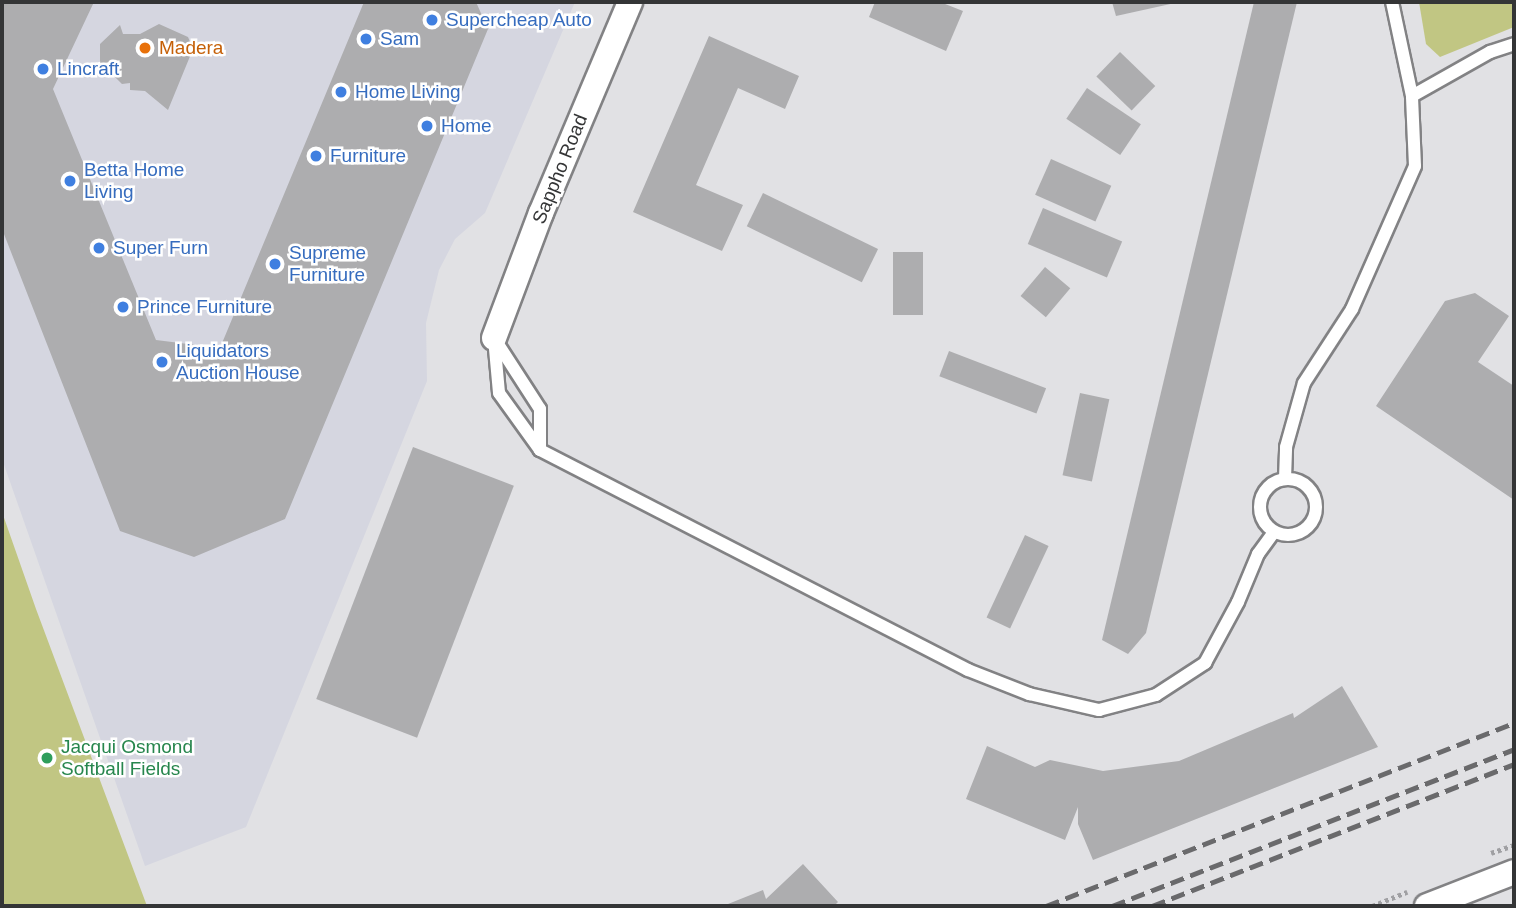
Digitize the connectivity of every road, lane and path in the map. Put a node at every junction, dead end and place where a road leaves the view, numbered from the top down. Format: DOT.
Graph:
graph roads {
  1 [pos="630,2"];
  2 [pos="1392,2"];
  3 [pos="1514,44"];
  4 [pos="1412,96"];
  5 [pos="494,338"];
  6 [pos="541,450"];
  7 [pos="1285,479"];
  8 [pos="1273,532"];
  9 [pos="1514,873"];
  10 [pos="1427,906"];
  1 -- 5 [label="street, Sappho Road"];
  2 -- 4 [label="lane"];
  3 -- 4 [label="lane"];
  4 -- 7 [label="lane"];
  5 -- 6 [label="lane"];
  5 -- 6 [label="lane"];
  6 -- 8 [label="lane"];
  7 -- 8 [label="lane"];
  7 -- 8 [label="lane"];
  9 -- 10 [label="street"];
}
